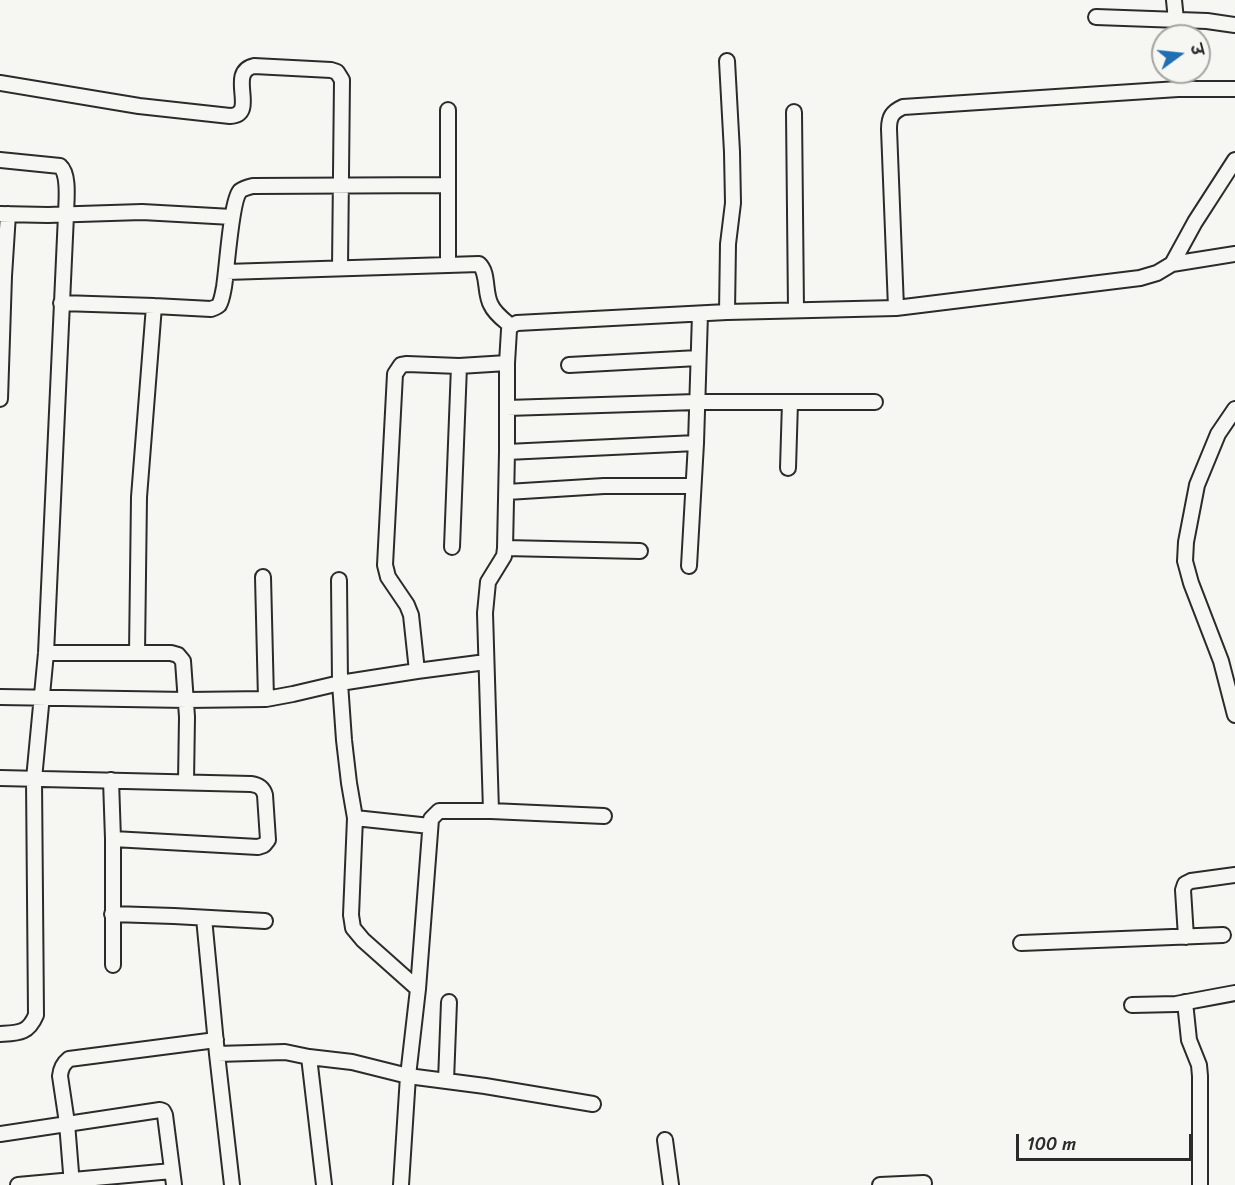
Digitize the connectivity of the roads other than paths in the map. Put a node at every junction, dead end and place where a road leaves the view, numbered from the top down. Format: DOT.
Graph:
graph roads {
  1 [pos="1173,0"];
  2 [pos="1096,17"];
  3 [pos="1176,20"];
  4 [pos="1235,25"];
  5 [pos="727,62"];
  6 [pos="0,83"];
  7 [pos="1235,89"];
  8 [pos="448,110"];
  9 [pos="794,112"];
  10 [pos="0,160"];
  11 [pos="1235,160"];
  12 [pos="448,185"];
  13 [pos="342,186"];
  14 [pos="4,214"];
  15 [pos="66,215"];
  16 [pos="232,217"];
  17 [pos="1235,254"];
  18 [pos="448,264"];
  19 [pos="1172,264"];
  20 [pos="340,268"];
  21 [pos="226,272"];
  22 [pos="2,276"];
  23 [pos="61,303"];
  24 [pos="154,306"];
  25 [pos="896,308"];
  26 [pos="796,310"];
  27 [pos="727,312"];
  28 [pos="700,314"];
  29 [pos="511,326"];
  30 [pos="1,347"];
  31 [pos="698,358"];
  32 [pos="507,363"];
  33 [pos="569,365"];
  34 [pos="459,366"];
  35 [pos="0,399"];
  36 [pos="696,402"];
  37 [pos="790,402"];
  38 [pos="875,402"];
  39 [pos="507,408"];
  40 [pos="1235,409"];
  41 [pos="696,443"];
  42 [pos="507,452"];
  43 [pos="788,468"];
  44 [pos="693,486"];
  45 [pos="507,492"];
  46 [pos="452,547"];
  47 [pos="506,548"];
  48 [pos="640,551"];
  49 [pos="689,566"];
  50 [pos="263,577"];
  51 [pos="339,580"];
  52 [pos="46,653"];
  53 [pos="136,653"];
  54 [pos="486,662"];
  55 [pos="417,671"];
  56 [pos="340,683"];
  57 [pos="0,697"];
  58 [pos="41,697"];
  59 [pos="266,699"];
  60 [pos="187,700"];
  61 [pos="1235,715"];
  62 [pos="0,778"];
  63 [pos="34,778"];
  64 [pos="111,780"];
  65 [pos="186,782"];
  66 [pos="491,811"];
  67 [pos="604,816"];
  68 [pos="355,818"];
  69 [pos="430,826"];
  70 [pos="113,839"];
  71 [pos="1235,875"];
  72 [pos="112,914"];
  73 [pos="204,918"];
  74 [pos="265,921"];
  75 [pos="1223,935"];
  76 [pos="1186,937"];
  77 [pos="1021,943"];
  78 [pos="113,964"];
  79 [pos="418,989"];
  80 [pos="1235,993"];
  81 [pos="449,1002"];
  82 [pos="1185,1002"];
  83 [pos="1132,1005"];
  84 [pos="0,1034"];
  85 [pos="216,1040"];
  86 [pos="217,1054"];
  87 [pos="309,1057"];
  88 [pos="408,1076"];
  89 [pos="446,1081"];
  90 [pos="593,1104"];
  91 [pos="67,1123"];
  92 [pos="0,1134"];
  93 [pos="665,1140"];
  94 [pos="173,1178"];
  95 [pos="72,1183"];
  96 [pos="924,1183"];
  97 [pos="18,1185"];
  98 [pos="232,1185"];
  99 [pos="324,1185"];
  100 [pos="401,1185"];
  101 [pos="671,1185"];
  102 [pos="880,1185"];
  103 [pos="1200,1185"];
  1 -- 3 [label="street"];
  2 -- 3 [label="street"];
  3 -- 4 [label="street"];
  5 -- 27 [label="street"];
  6 -- 13 [label="street"];
  7 -- 25 [label="street"];
  8 -- 12 [label="street"];
  9 -- 26 [label="street"];
  10 -- 15 [label="street"];
  11 -- 19 [label="street"];
  12 -- 13 [label="street"];
  12 -- 18 [label="street"];
  13 -- 16 [label="street"];
  13 -- 20 [label="street"];
  14 -- 15 [label="street"];
  14 -- 22 [label="street"];
  15 -- 16 [label="street"];
  15 -- 23 [label="street"];
  16 -- 21 [label="street"];
  17 -- 19 [label="street"];
  18 -- 20 [label="street"];
  18 -- 29 [label="street"];
  19 -- 25 [label="street"];
  20 -- 21 [label="street"];
  21 -- 24 [label="street"];
  22 -- 30 [label="street"];
  23 -- 24 [label="street"];
  23 -- 52 [label="street"];
  24 -- 53 [label="street"];
  25 -- 26 [label="street"];
  26 -- 27 [label="street"];
  27 -- 28 [label="street"];
  28 -- 29 [label="street"];
  28 -- 31 [label="street"];
  29 -- 32 [label="street"];
  30 -- 35 [label="street"];
  31 -- 33 [label="street"];
  31 -- 36 [label="street"];
  32 -- 34 [label="street"];
  32 -- 39 [label="street"];
  34 -- 46 [label="street"];
  34 -- 55 [label="street"];
  36 -- 37 [label="street"];
  36 -- 39 [label="street"];
  36 -- 41 [label="street"];
  37 -- 38 [label="street"];
  37 -- 43 [label="street"];
  39 -- 42 [label="street"];
  40 -- 61 [label="street"];
  41 -- 42 [label="street"];
  41 -- 44 [label="street"];
  42 -- 45 [label="street"];
  44 -- 45 [label="street"];
  44 -- 49 [label="street"];
  45 -- 47 [label="street"];
  47 -- 48 [label="street"];
  47 -- 54 [label="street"];
  50 -- 59 [label="street"];
  51 -- 56 [label="street"];
  52 -- 53 [label="street"];
  52 -- 58 [label="street"];
  53 -- 60 [label="street"];
  54 -- 55 [label="street"];
  54 -- 66 [label="street"];
  55 -- 56 [label="street"];
  56 -- 59 [label="street"];
  56 -- 68 [label="street"];
  57 -- 58 [label="street"];
  58 -- 60 [label="street"];
  58 -- 63 [label="street"];
  59 -- 60 [label="street"];
  60 -- 65 [label="street"];
  62 -- 63 [label="street"];
  63 -- 64 [label="street"];
  63 -- 84 [label="street"];
  64 -- 65 [label="street"];
  64 -- 70 [label="street"];
  65 -- 70 [label="street"];
  66 -- 67 [label="street"];
  66 -- 69 [label="street"];
  68 -- 69 [label="street"];
  68 -- 79 [label="street"];
  69 -- 79 [label="street"];
  70 -- 72 [label="street"];
  71 -- 76 [label="street"];
  72 -- 73 [label="street"];
  72 -- 78 [label="street"];
  73 -- 74 [label="street"];
  73 -- 85 [label="street"];
  75 -- 76 [label="street"];
  76 -- 77 [label="street"];
  79 -- 88 [label="street"];
  80 -- 82 [label="street"];
  81 -- 89 [label="street"];
  82 -- 83 [label="street"];
  82 -- 103 [label="street"];
  85 -- 86 [label="street"];
  85 -- 91 [label="street"];
  86 -- 87 [label="street"];
  86 -- 98 [label="street"];
  87 -- 88 [label="street"];
  87 -- 99 [label="street"];
  88 -- 89 [label="street"];
  88 -- 100 [label="street"];
  89 -- 90 [label="street"];
  91 -- 92 [label="street"];
  91 -- 94 [label="street"];
  91 -- 95 [label="street"];
  93 -- 101 [label="street"];
  94 -- 95 [label="street"];
  95 -- 97 [label="street"];
  96 -- 102 [label="street"];
}
